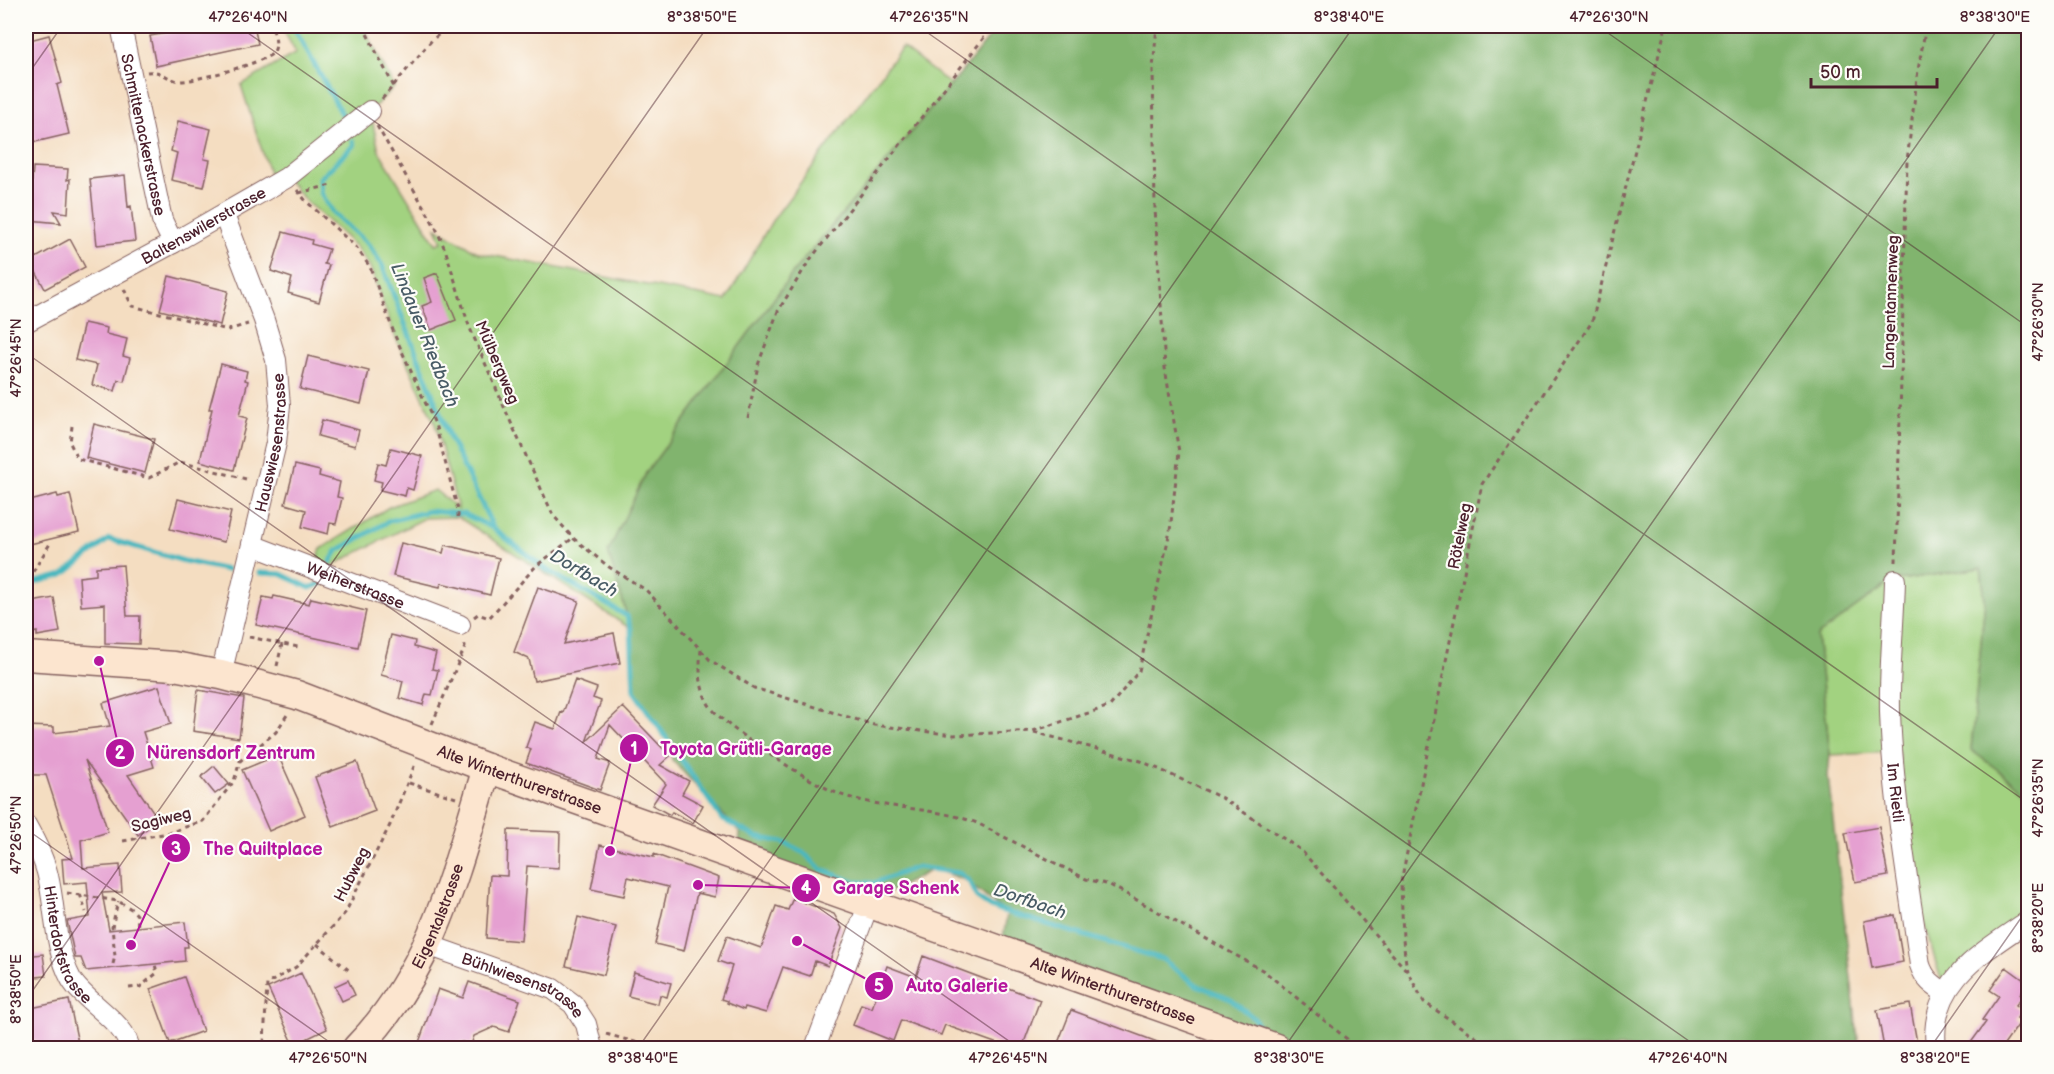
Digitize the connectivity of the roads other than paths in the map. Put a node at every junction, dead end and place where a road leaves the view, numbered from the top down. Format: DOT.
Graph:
graph roads {
  1 [pos="121,26"];
  2 [pos="370,111"];
  3 [pos="224,214"];
  4 [pos="173,243"];
  5 [pos="26,322"];
  6 [pos="252,545"];
  7 [pos="1895,580"];
  8 [pos="460,625"];
  9 [pos="26,656"];
  10 [pos="221,675"];
  11 [pos="488,768"];
  12 [pos="26,825"];
  13 [pos="869,903"];
  14 [pos="2028,921"];
  15 [pos="428,945"];
  16 [pos="1945,993"];
  17 [pos="591,1042"];
  18 [pos="129,1048"];
  19 [pos="357,1048"];
  20 [pos="815,1048"];
  21 [pos="1276,1048"];
  22 [pos="1936,1048"];
  1 -- 4 [label="street, Schmittenackerstrasse"];
  2 -- 3 [label="street, Baltenswilerstrasse"];
  3 -- 4 [label="street, Baltenswilerstrasse"];
  3 -- 6 [label="street, Hauswiesenstrasse"];
  4 -- 5 [label="street, Baltenswilerstrasse"];
  6 -- 8 [label="street, Weiherstrasse"];
  6 -- 10 [label="street, Hauswiesenstrasse"];
  7 -- 16 [label="street, Im Rietli"];
  9 -- 10 [label="main road, Alte Winterthurerstrasse"];
  10 -- 11 [label="main road, Alte Winterthurerstrasse"];
  11 -- 13 [label="main road, Alte Winterthurerstrasse"];
  11 -- 15 [label="main road, Eigentalstrasse"];
  12 -- 18 [label="street, Hinterdorfstrasse"];
  13 -- 20 [label="street"];
  13 -- 21 [label="main road, Alte Winterthurerstrasse"];
  14 -- 16 [label="street"];
  15 -- 17 [label="street, Bühlwiesenstrasse"];
  15 -- 19 [label="main road, Eigentalstrasse"];
  16 -- 22 [label="street"];
}
